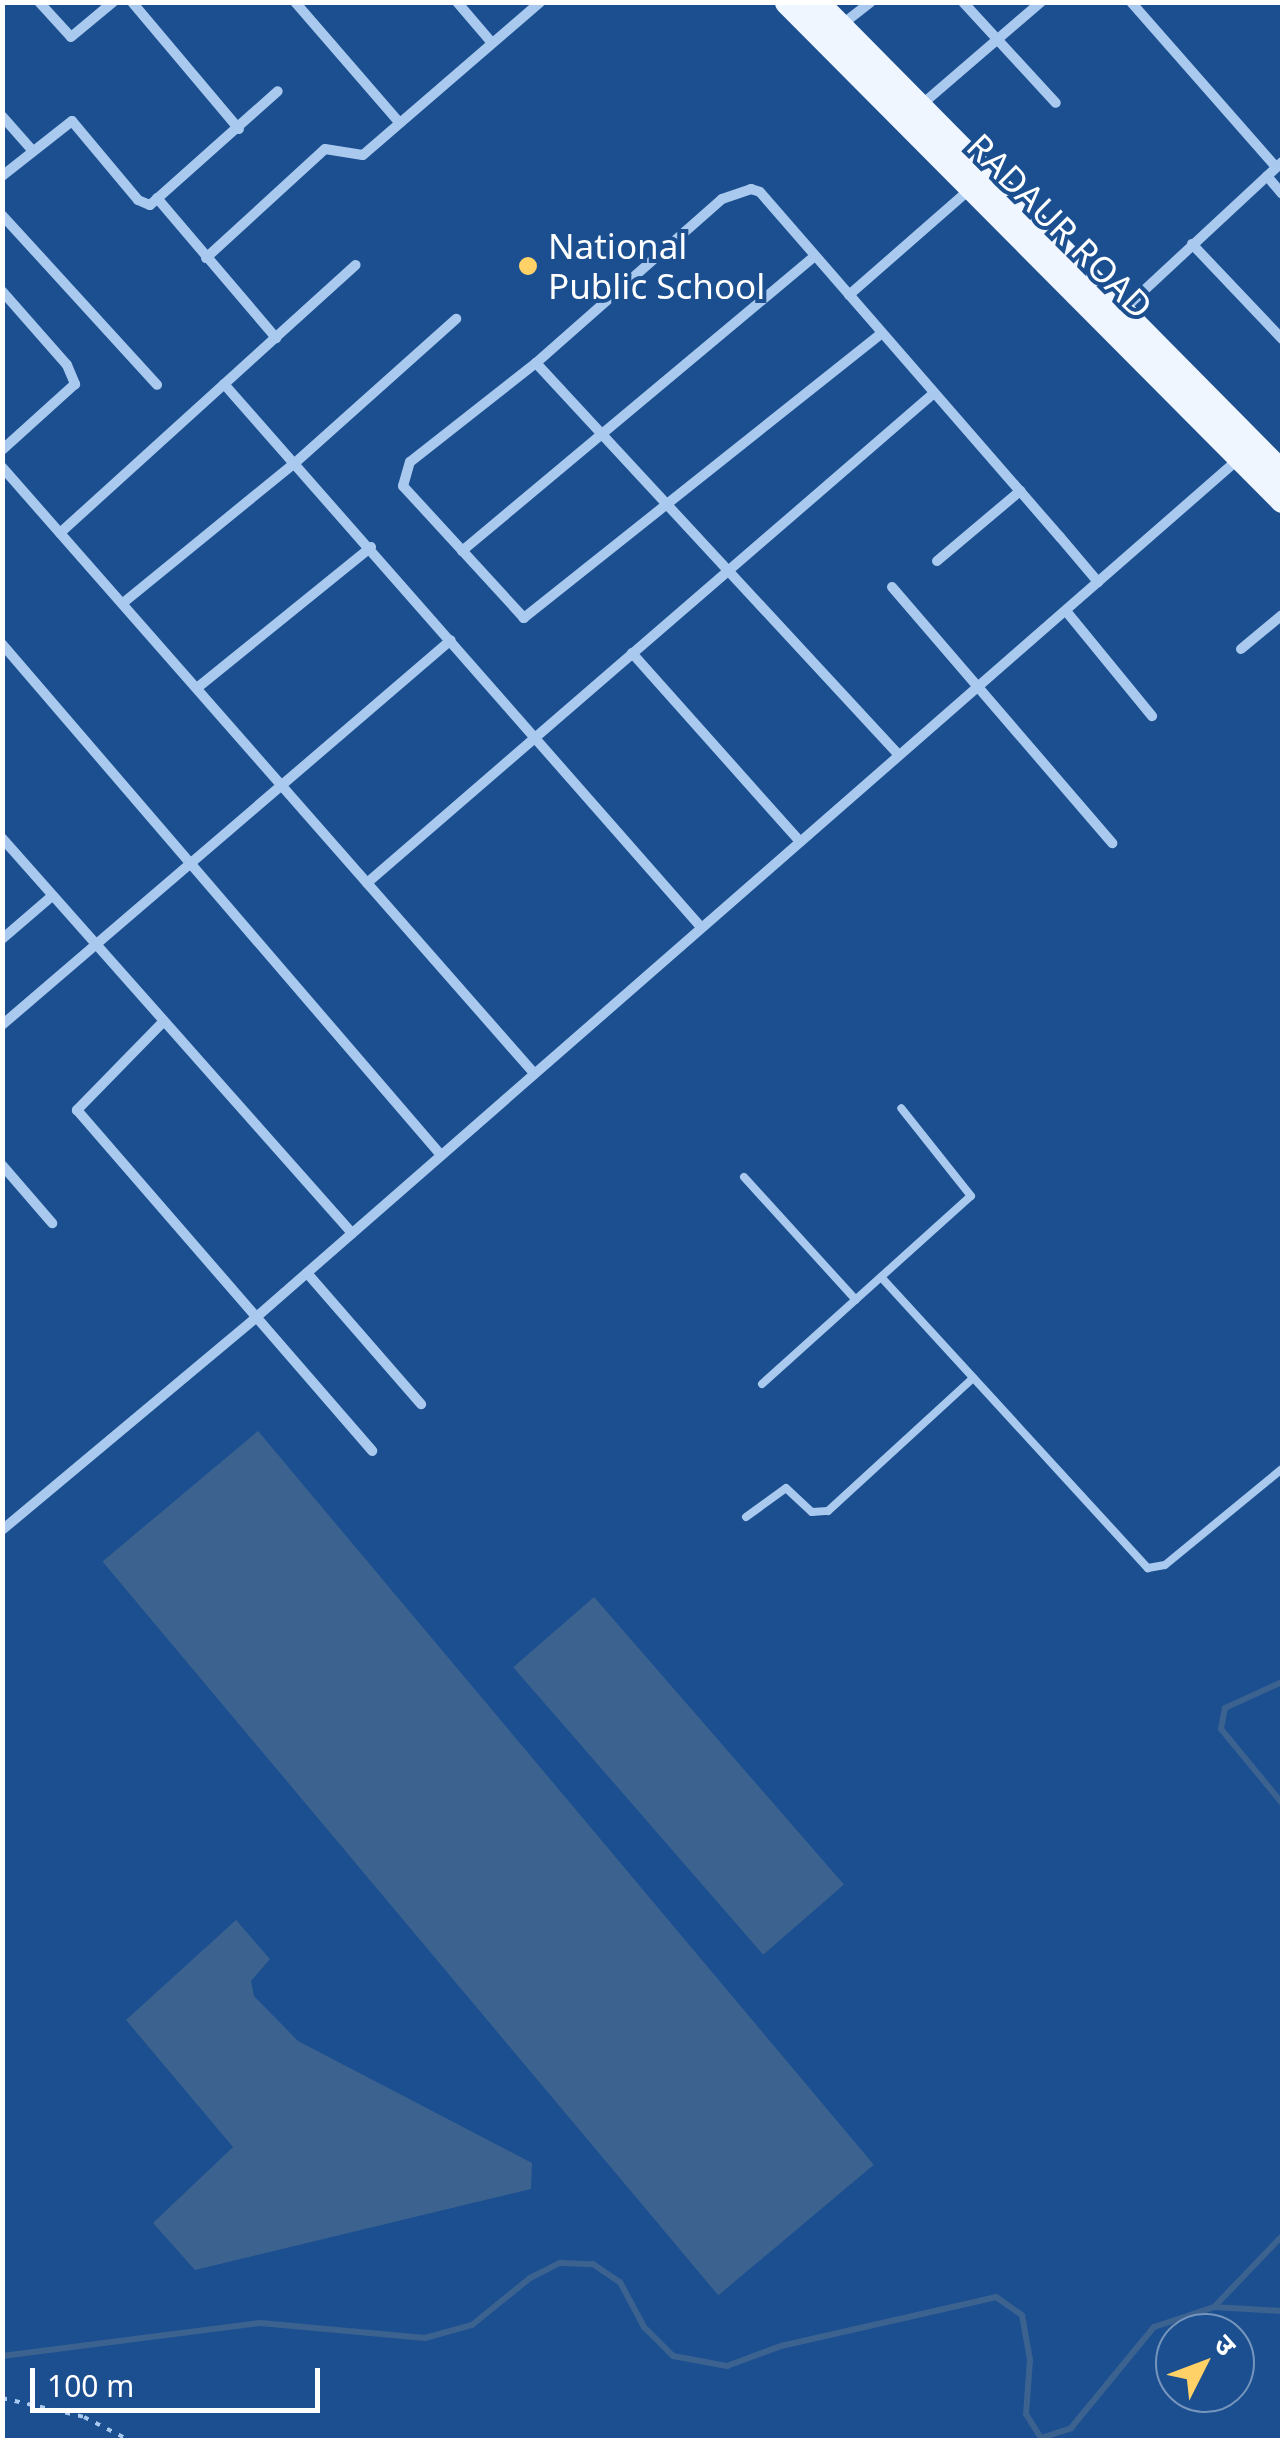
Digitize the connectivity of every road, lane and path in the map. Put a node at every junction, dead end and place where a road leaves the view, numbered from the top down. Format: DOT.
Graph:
graph roads {
  1 [pos="39,2"];
  2 [pos="113,2"];
  3 [pos="132,2"];
  4 [pos="294,2"];
  5 [pos="457,2"];
  6 [pos="540,2"];
  7 [pos="787,2"];
  8 [pos="816,2"];
  9 [pos="871,2"];
  10 [pos="963,2"];
  11 [pos="1041,2"];
  12 [pos="1130,2"];
  13 [pos="840,27"];
  14 [pos="997,40"];
  15 [pos="492,43"];
  16 [pos="278,91"];
  17 [pos="1056,103"];
  18 [pos="920,106"];
  19 [pos="2,116"];
  20 [pos="399,122"];
  21 [pos="238,129"];
  22 [pos="32,150"];
  23 [pos="1280,165"];
  24 [pos="2,176"];
  25 [pos="1267,176"];
  26 [pos="970,189"];
  27 [pos="1282,194"];
  28 [pos="157,198"];
  29 [pos="2,215"];
  30 [pos="1192,244"];
  31 [pos="815,256"];
  32 [pos="206,258"];
  33 [pos="356,265"];
  34 [pos="2,291"];
  35 [pos="849,294"];
  36 [pos="1123,310"];
  37 [pos="456,319"];
  38 [pos="882,333"];
  39 [pos="276,338"];
  40 [pos="1282,339"];
  41 [pos="536,363"];
  42 [pos="224,384"];
  43 [pos="157,386"];
  44 [pos="934,392"];
  45 [pos="602,435"];
  46 [pos="2,450"];
  47 [pos="1241,457"];
  48 [pos="296,462"];
  49 [pos="2,467"];
  50 [pos="1282,473"];
  51 [pos="1020,491"];
  52 [pos="1282,500"];
  53 [pos="669,506"];
  54 [pos="60,533"];
  55 [pos="371,547"];
  56 [pos="462,551"];
  57 [pos="937,561"];
  58 [pos="724,571"];
  59 [pos="1098,582"];
  60 [pos="892,587"];
  61 [pos="123,603"];
  62 [pos="1066,612"];
  63 [pos="1282,615"];
  64 [pos="452,640"];
  65 [pos="2,644"];
  66 [pos="1241,650"];
  67 [pos="632,653"];
  68 [pos="196,688"];
  69 [pos="976,688"];
  70 [pos="1152,716"];
  71 [pos="536,735"];
  72 [pos="898,754"];
  73 [pos="281,784"];
  74 [pos="798,839"];
  75 [pos="1112,843"];
  76 [pos="5,846"];
  77 [pos="190,864"];
  78 [pos="367,883"];
  79 [pos="52,896"];
  80 [pos="700,926"];
  81 [pos="2,938"];
  82 [pos="94,945"];
  83 [pos="162,1023"];
  84 [pos="2,1025"];
  85 [pos="533,1072"];
  86 [pos="901,1108"];
  87 [pos="440,1154"];
  88 [pos="2,1165"];
  89 [pos="744,1177"];
  90 [pos="52,1223"];
  91 [pos="352,1233"];
  92 [pos="306,1273"];
  93 [pos="881,1277"];
  94 [pos="856,1300"];
  95 [pos="253,1320"];
  96 [pos="973,1378"];
  97 [pos="762,1384"];
  98 [pos="421,1404"];
  99 [pos="372,1452"];
  100 [pos="1282,1470"];
  101 [pos="746,1517"];
  102 [pos="2,1530"];
  103 [pos="2,2398"];
  104 [pos="130,2440"];
  1 -- 2 [label="street"];
  3 -- 21 [label="street"];
  4 -- 20 [label="street"];
  5 -- 15 [label="street"];
  6 -- 15 [label="street"];
  7 -- 26 [label="main road, RADAUR ROAD"];
  8 -- 13 [label="main road, RADAUR ROAD"];
  9 -- 13 [label="street"];
  10 -- 14 [label="street"];
  11 -- 14 [label="street"];
  12 -- 23 [label="street"];
  13 -- 18 [label="main road, RADAUR ROAD"];
  14 -- 17 [label="street"];
  14 -- 18 [label="street"];
  15 -- 20 [label="street"];
  16 -- 21 [label="street"];
  18 -- 36 [label="main road, RADAUR ROAD"];
  19 -- 22 [label="street"];
  20 -- 32 [label="street"];
  21 -- 28 [label="street"];
  22 -- 24 [label="street"];
  22 -- 28 [label="street"];
  23 -- 25 [label="street"];
  25 -- 27 [label="street"];
  25 -- 30 [label="street"];
  26 -- 35 [label="street"];
  26 -- 47 [label="main road, RADAUR ROAD"];
  28 -- 32 [label="street"];
  29 -- 43 [label="street"];
  30 -- 36 [label="street"];
  30 -- 40 [label="street"];
  31 -- 35 [label="street"];
  31 -- 41 [label="street"];
  31 -- 45 [label="street"];
  32 -- 39 [label="street"];
  33 -- 39 [label="street"];
  34 -- 46 [label="street"];
  35 -- 38 [label="street"];
  36 -- 50 [label="main road, RADAUR ROAD"];
  37 -- 48 [label="street"];
  38 -- 44 [label="street"];
  38 -- 53 [label="street"];
  39 -- 42 [label="street"];
  41 -- 45 [label="street"];
  41 -- 56 [label="street"];
  42 -- 48 [label="street"];
  42 -- 54 [label="street"];
  44 -- 51 [label="street"];
  44 -- 58 [label="street"];
  45 -- 53 [label="street"];
  45 -- 56 [label="street"];
  47 -- 52 [label="main road, RADAUR ROAD"];
  47 -- 59 [label="street"];
  48 -- 55 [label="street"];
  48 -- 61 [label="street"];
  49 -- 54 [label="street"];
  51 -- 57 [label="street"];
  51 -- 59 [label="street"];
  53 -- 56 [label="street"];
  53 -- 58 [label="street"];
  54 -- 61 [label="street"];
  55 -- 64 [label="street"];
  55 -- 68 [label="street"];
  58 -- 67 [label="street"];
  58 -- 72 [label="street"];
  59 -- 62 [label="street"];
  60 -- 69 [label="street"];
  61 -- 68 [label="street"];
  62 -- 69 [label="street"];
  62 -- 70 [label="street"];
  63 -- 66 [label="street"];
  64 -- 71 [label="street"];
  64 -- 73 [label="street"];
  65 -- 77 [label="street"];
  67 -- 71 [label="street"];
  67 -- 74 [label="street"];
  68 -- 73 [label="street"];
  69 -- 72 [label="street"];
  69 -- 75 [label="street"];
  71 -- 78 [label="street"];
  71 -- 80 [label="street"];
  72 -- 74 [label="street"];
  73 -- 77 [label="street"];
  73 -- 78 [label="street"];
  74 -- 80 [label="street"];
  76 -- 79 [label="street"];
  77 -- 82 [label="street"];
  77 -- 87 [label="street"];
  78 -- 85 [label="street"];
  79 -- 81 [label="street"];
  79 -- 82 [label="street"];
  80 -- 85 [label="street"];
  82 -- 83 [label="street"];
  82 -- 84 [label="street"];
  83 -- 91 [label="street"];
  83 -- 95 [label="street"];
  85 -- 87 [label="street"];
  86 -- 93 [label="lane"];
  87 -- 91 [label="street"];
  88 -- 90 [label="street"];
  89 -- 94 [label="lane"];
  91 -- 92 [label="street"];
  92 -- 95 [label="street"];
  92 -- 98 [label="street"];
  93 -- 94 [label="lane"];
  93 -- 96 [label="lane"];
  94 -- 97 [label="lane"];
  95 -- 99 [label="street"];
  95 -- 102 [label="street"];
  96 -- 100 [label="lane"];
  96 -- 101 [label="lane"];
  103 -- 104 [label="path"];
}
